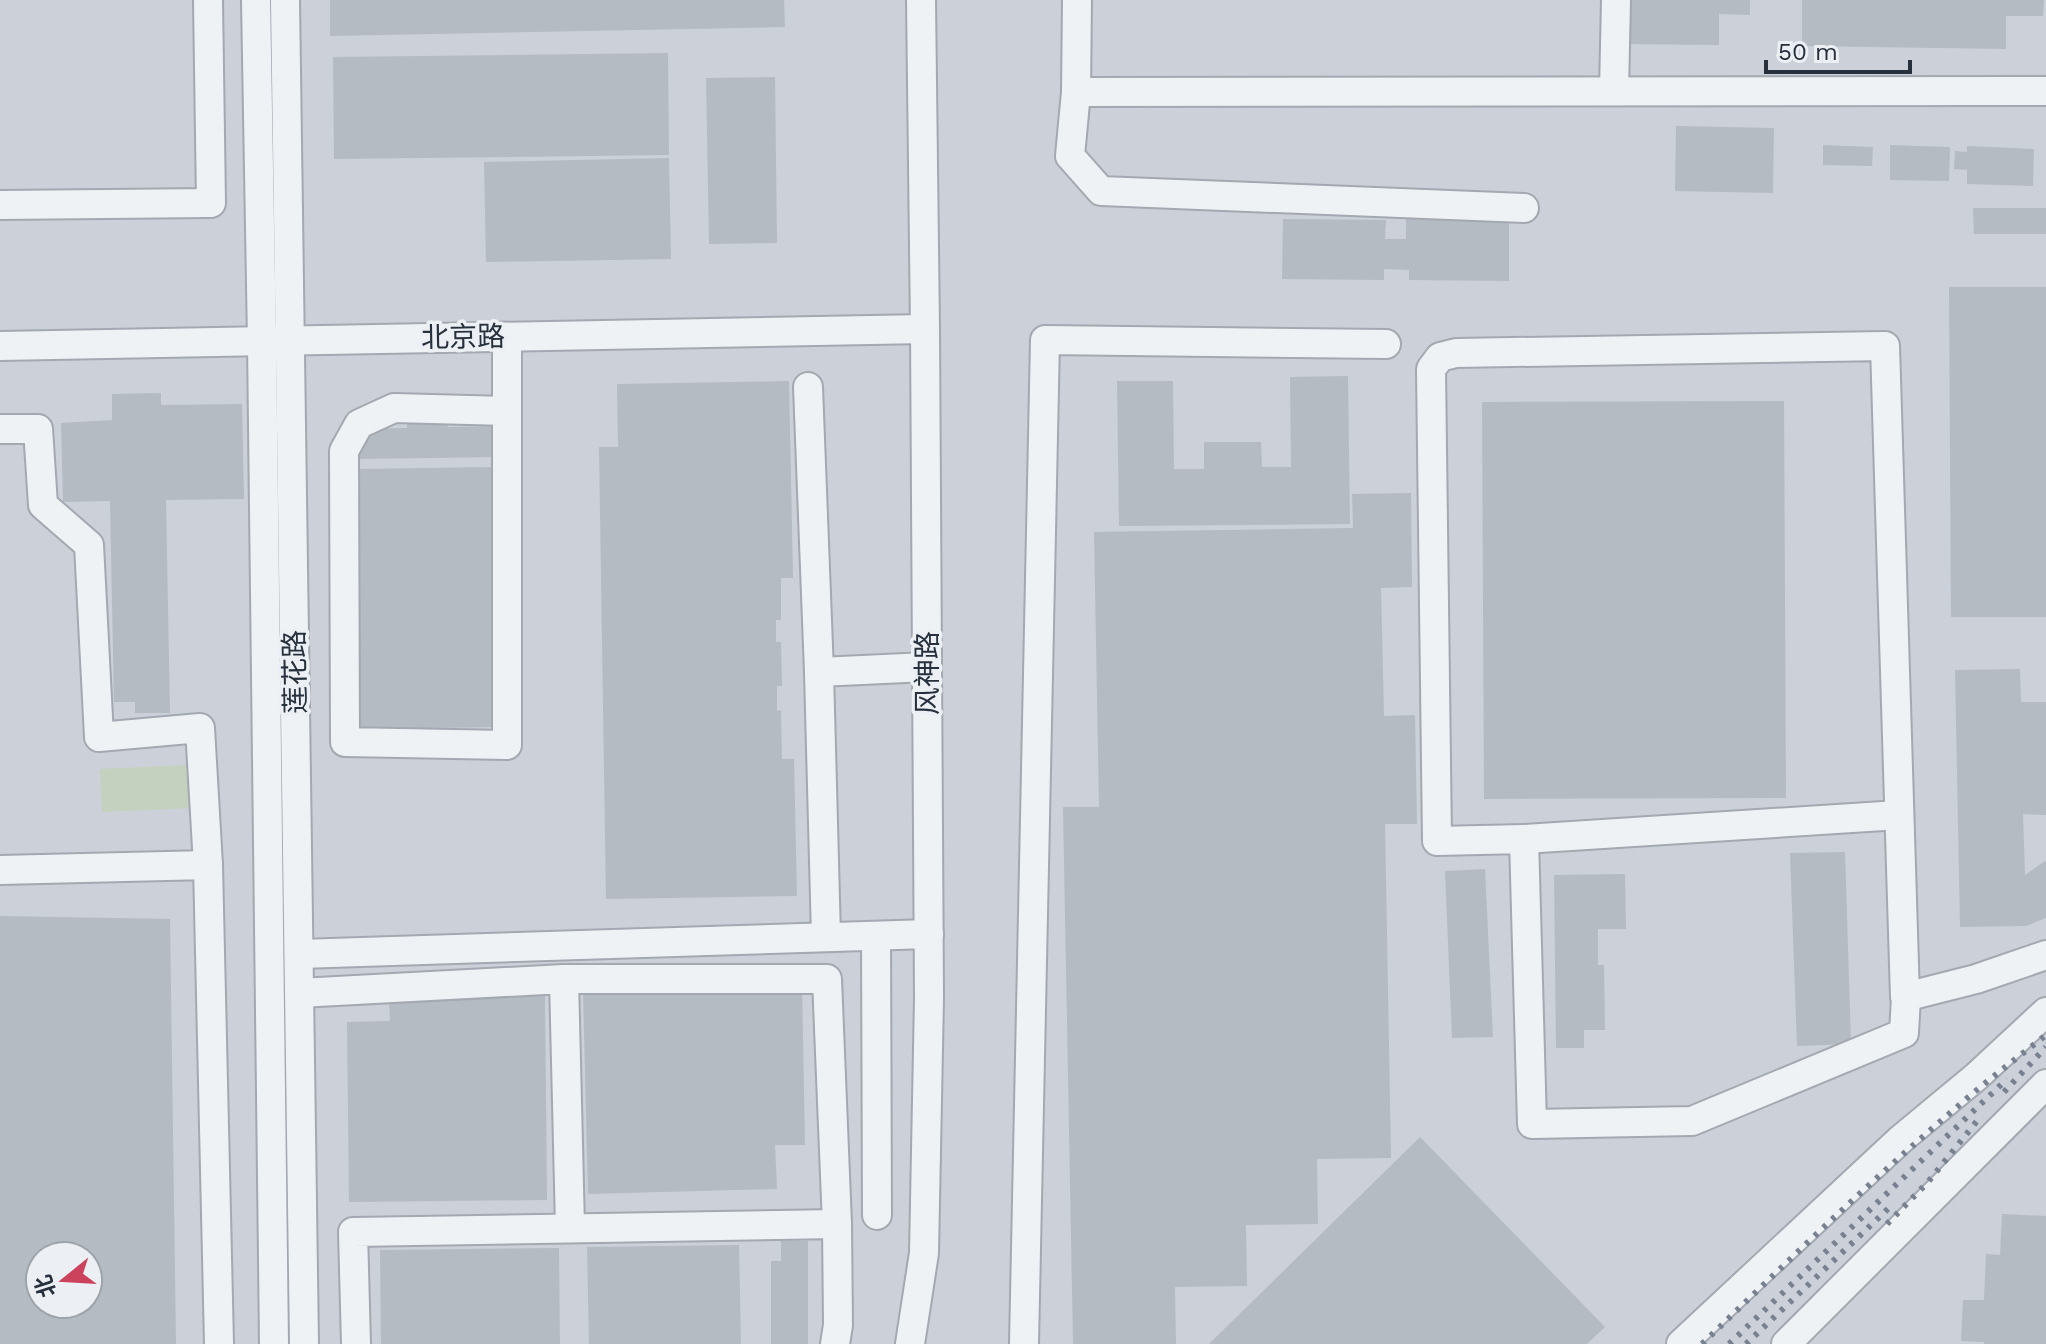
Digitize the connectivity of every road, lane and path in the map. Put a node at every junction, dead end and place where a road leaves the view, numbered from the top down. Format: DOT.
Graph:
graph roads {
  1 [pos="208,0"];
  2 [pos="256,0"];
  3 [pos="285,0"];
  4 [pos="921,0"];
  5 [pos="1077,0"];
  6 [pos="1616,0"];
  7 [pos="1614,91"];
  8 [pos="2046,91"];
  9 [pos="1076,92"];
  10 [pos="0,205"];
  11 [pos="1524,208"];
  12 [pos="925,329"];
  13 [pos="507,337"];
  14 [pos="276,341"];
  15 [pos="1386,344"];
  16 [pos="0,346"];
  17 [pos="808,387"];
  18 [pos="507,411"];
  19 [pos="0,429"];
  20 [pos="927,667"];
  21 [pos="819,672"];
  22 [pos="1899,815"];
  23 [pos="1524,839"];
  24 [pos="208,865"];
  25 [pos="0,870"];
  26 [pos="929,934"];
  27 [pos="876,936"];
  28 [pos="826,937"];
  29 [pos="299,954"];
  30 [pos="2046,955"];
  31 [pos="564,979"];
  32 [pos="299,993"];
  33 [pos="1906,997"];
  34 [pos="2046,1012"];
  35 [pos="2046,1084"];
  36 [pos="877,1215"];
  37 [pos="837,1224"];
  38 [pos="570,1227"];
  39 [pos="219,1344"];
  40 [pos="274,1344"];
  41 [pos="304,1344"];
  42 [pos="356,1344"];
  43 [pos="835,1344"];
  44 [pos="910,1344"];
  45 [pos="1024,1344"];
  46 [pos="1681,1344"];
  47 [pos="1786,1344"];
  1 -- 10 [label="street"];
  2 -- 14 [label="street, 莲花路"];
  3 -- 14 [label="street, 莲花路"];
  4 -- 12 [label="street, 风神路"];
  5 -- 9 [label="street"];
  6 -- 7 [label="street"];
  7 -- 8 [label="street"];
  7 -- 9 [label="street"];
  9 -- 11 [label="street"];
  12 -- 13 [label="street, 北京路"];
  12 -- 20 [label="street, 风神路"];
  13 -- 14 [label="street, 北京路"];
  13 -- 18 [label="street"];
  14 -- 16 [label="street, 北京路"];
  14 -- 29 [label="street, 莲花路"];
  14 -- 40 [label="street, 莲花路"];
  15 -- 45 [label="street"];
  17 -- 21 [label="street"];
  18 -- 18 [label="street"];
  19 -- 24 [label="street"];
  20 -- 21 [label="street"];
  20 -- 26 [label="street, 风神路"];
  21 -- 28 [label="street"];
  22 -- 23 [label="street"];
  22 -- 23 [label="street"];
  22 -- 33 [label="street"];
  23 -- 33 [label="street"];
  24 -- 25 [label="street"];
  24 -- 39 [label="street"];
  26 -- 27 [label="street"];
  26 -- 44 [label="street, 风神路"];
  27 -- 28 [label="street"];
  27 -- 36 [label="street"];
  28 -- 29 [label="street"];
  29 -- 32 [label="street, 莲花路"];
  30 -- 33 [label="street"];
  31 -- 32 [label="street"];
  31 -- 37 [label="street"];
  31 -- 38 [label="street"];
  32 -- 41 [label="street, 莲花路"];
  34 -- 46 [label="street"];
  35 -- 47 [label="street"];
  37 -- 38 [label="street"];
  37 -- 43 [label="street"];
  38 -- 42 [label="street"];
}
